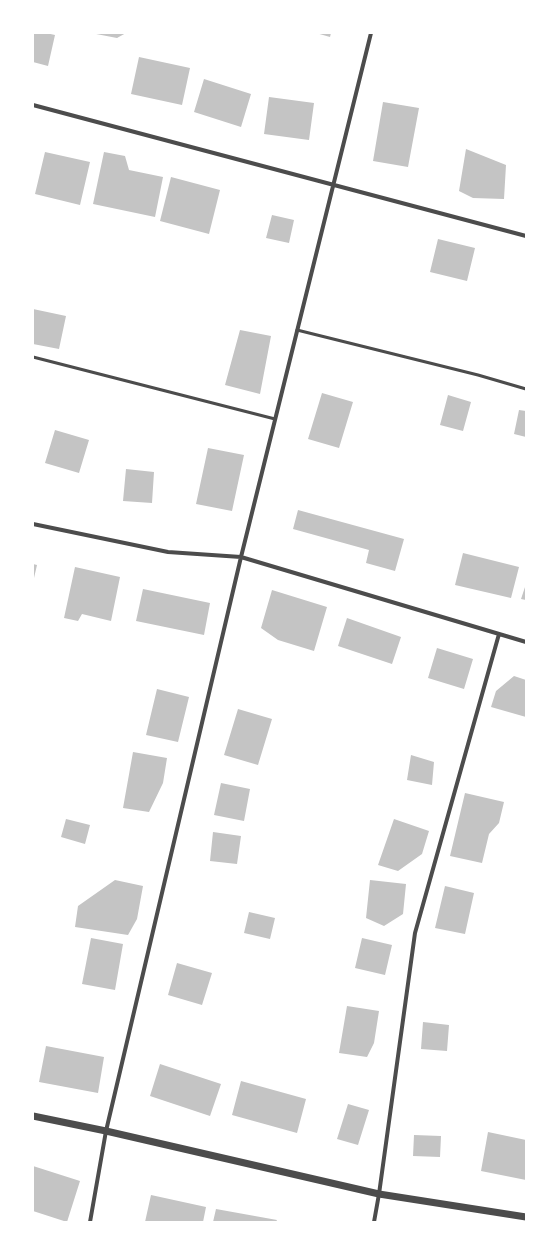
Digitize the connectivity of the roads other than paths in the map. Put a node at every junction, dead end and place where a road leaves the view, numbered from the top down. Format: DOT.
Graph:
graph roads {
  1 [pos="371,33"];
  2 [pos="33,105"];
  3 [pos="333,186"];
  4 [pos="526,236"];
  5 [pos="297,330"];
  6 [pos="33,357"];
  7 [pos="526,390"];
  8 [pos="275,419"];
  9 [pos="33,524"];
  10 [pos="241,557"];
  11 [pos="499,634"];
  12 [pos="526,642"];
  13 [pos="33,1116"];
  14 [pos="106,1131"];
  15 [pos="379,1194"];
  16 [pos="526,1217"];
  17 [pos="90,1222"];
  18 [pos="374,1222"];
  1 -- 3 [label="street"];
  2 -- 3 [label="street"];
  3 -- 4 [label="street"];
  3 -- 5 [label="street"];
  5 -- 7 [label="lane"];
  5 -- 8 [label="street"];
  6 -- 8 [label="lane"];
  8 -- 10 [label="street"];
  9 -- 10 [label="street"];
  10 -- 11 [label="street"];
  10 -- 14 [label="street"];
  11 -- 12 [label="street"];
  11 -- 15 [label="street"];
  13 -- 14 [label="street"];
  14 -- 15 [label="street"];
  14 -- 17 [label="street"];
  15 -- 16 [label="street"];
  15 -- 18 [label="street"];
}
